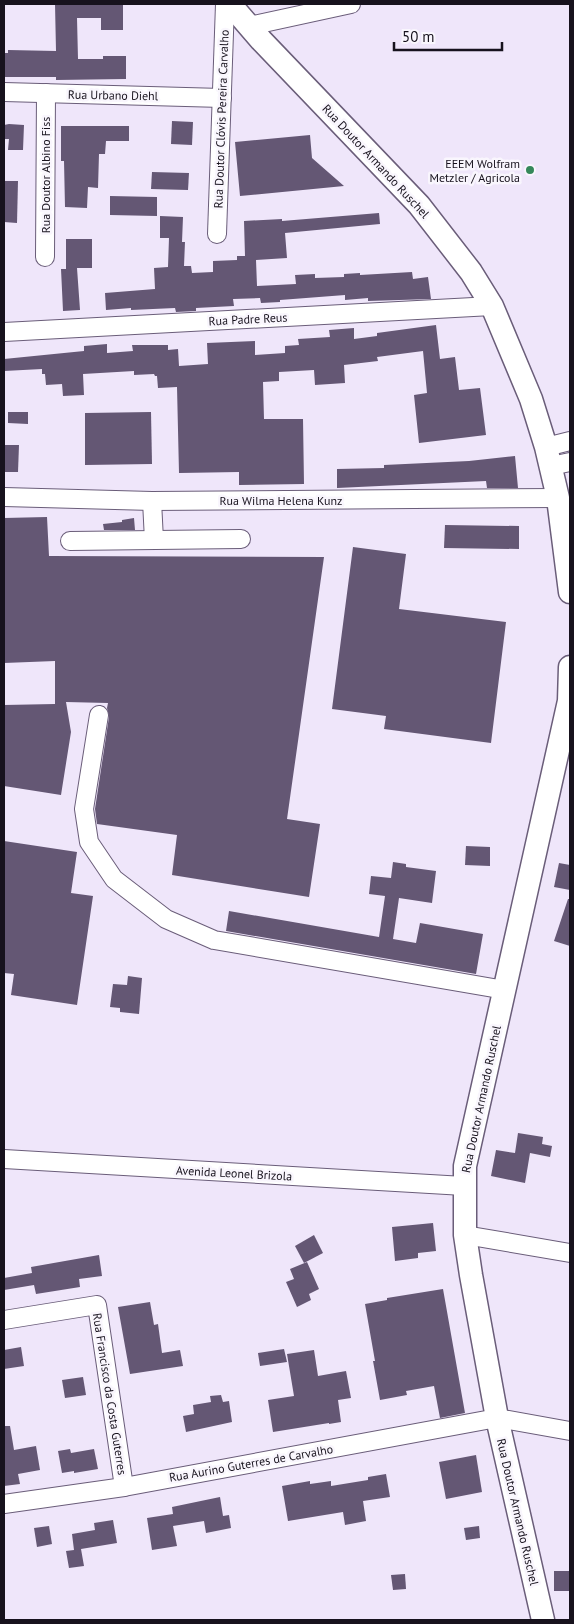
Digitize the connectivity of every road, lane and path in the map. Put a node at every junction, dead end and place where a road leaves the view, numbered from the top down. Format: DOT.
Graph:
graph roads {
  1 [pos="225,4"];
  2 [pos="230,4"];
  3 [pos="351,4"];
  4 [pos="249,26"];
  5 [pos="4,92"];
  6 [pos="46,93"];
  7 [pos="222,98"];
  8 [pos="217,234"];
  9 [pos="45,257"];
  10 [pos="492,306"];
  11 [pos="4,332"];
  12 [pos="570,441"];
  13 [pos="556,458"];
  14 [pos="4,497"];
  15 [pos="558,498"];
  16 [pos="152,501"];
  17 [pos="241,539"];
  18 [pos="154,540"];
  19 [pos="70,541"];
  20 [pos="570,592"];
  21 [pos="570,667"];
  22 [pos="570,701"];
  23 [pos="99,715"];
  24 [pos="505,990"];
  25 [pos="4,1159"];
  26 [pos="464,1186"];
  27 [pos="465,1234"];
  28 [pos="570,1254"];
  29 [pos="4,1320"];
  30 [pos="497,1418"];
  31 [pos="570,1432"];
  32 [pos="124,1487"];
  33 [pos="4,1504"];
  34 [pos="543,1620"];
  1 -- 7 [label="street, Rua Doutor Clóvis Pereira Carvalho"];
  2 -- 4 [label="main road, Rua Doutor Armando Ruschel"];
  3 -- 4 [label="street"];
  4 -- 10 [label="main road, Rua Doutor Armando Ruschel"];
  5 -- 6 [label="street, Rua Urbano Diehl"];
  6 -- 7 [label="street, Rua Urbano Diehl"];
  6 -- 9 [label="street, Rua Doutor Albino Fiss"];
  7 -- 8 [label="street, Rua Doutor Clóvis Pereira Carvalho"];
  10 -- 11 [label="street, Rua Padre Reus"];
  10 -- 13 [label="main road, Rua Doutor Armando Ruschel"];
  12 -- 13 [label="street"];
  13 -- 15 [label="main road, Rua Doutor Armando Ruschel"];
  14 -- 16 [label="street, Rua Wilma Helena Kunz"];
  15 -- 16 [label="street, Rua Wilma Helena Kunz"];
  15 -- 20 [label="main road, Rua Doutor Armando Ruschel"];
  16 -- 18 [label="street"];
  17 -- 18 [label="street"];
  18 -- 19 [label="street"];
  21 -- 22 [label="main road, Rua Doutor Armando Ruschel"];
  22 -- 24 [label="main road, Rua Doutor Armando Ruschel"];
  23 -- 24 [label="street"];
  24 -- 26 [label="main road, Rua Doutor Armando Ruschel"];
  25 -- 26 [label="street, Avenida Leonel Brizola"];
  26 -- 27 [label="main road, Rua Doutor Armando Ruschel"];
  27 -- 28 [label="street"];
  27 -- 30 [label="main road, Rua Doutor Armando Ruschel"];
  29 -- 32 [label="street, Rua Francisco da Costa Guterres"];
  30 -- 31 [label="street"];
  30 -- 32 [label="street, Rua Aurino Guterres de Carvalho"];
  30 -- 34 [label="main road, Rua Doutor Armando Ruschel"];
  32 -- 33 [label="street, Rua Aurino Guterres de Carvalho"];
}
